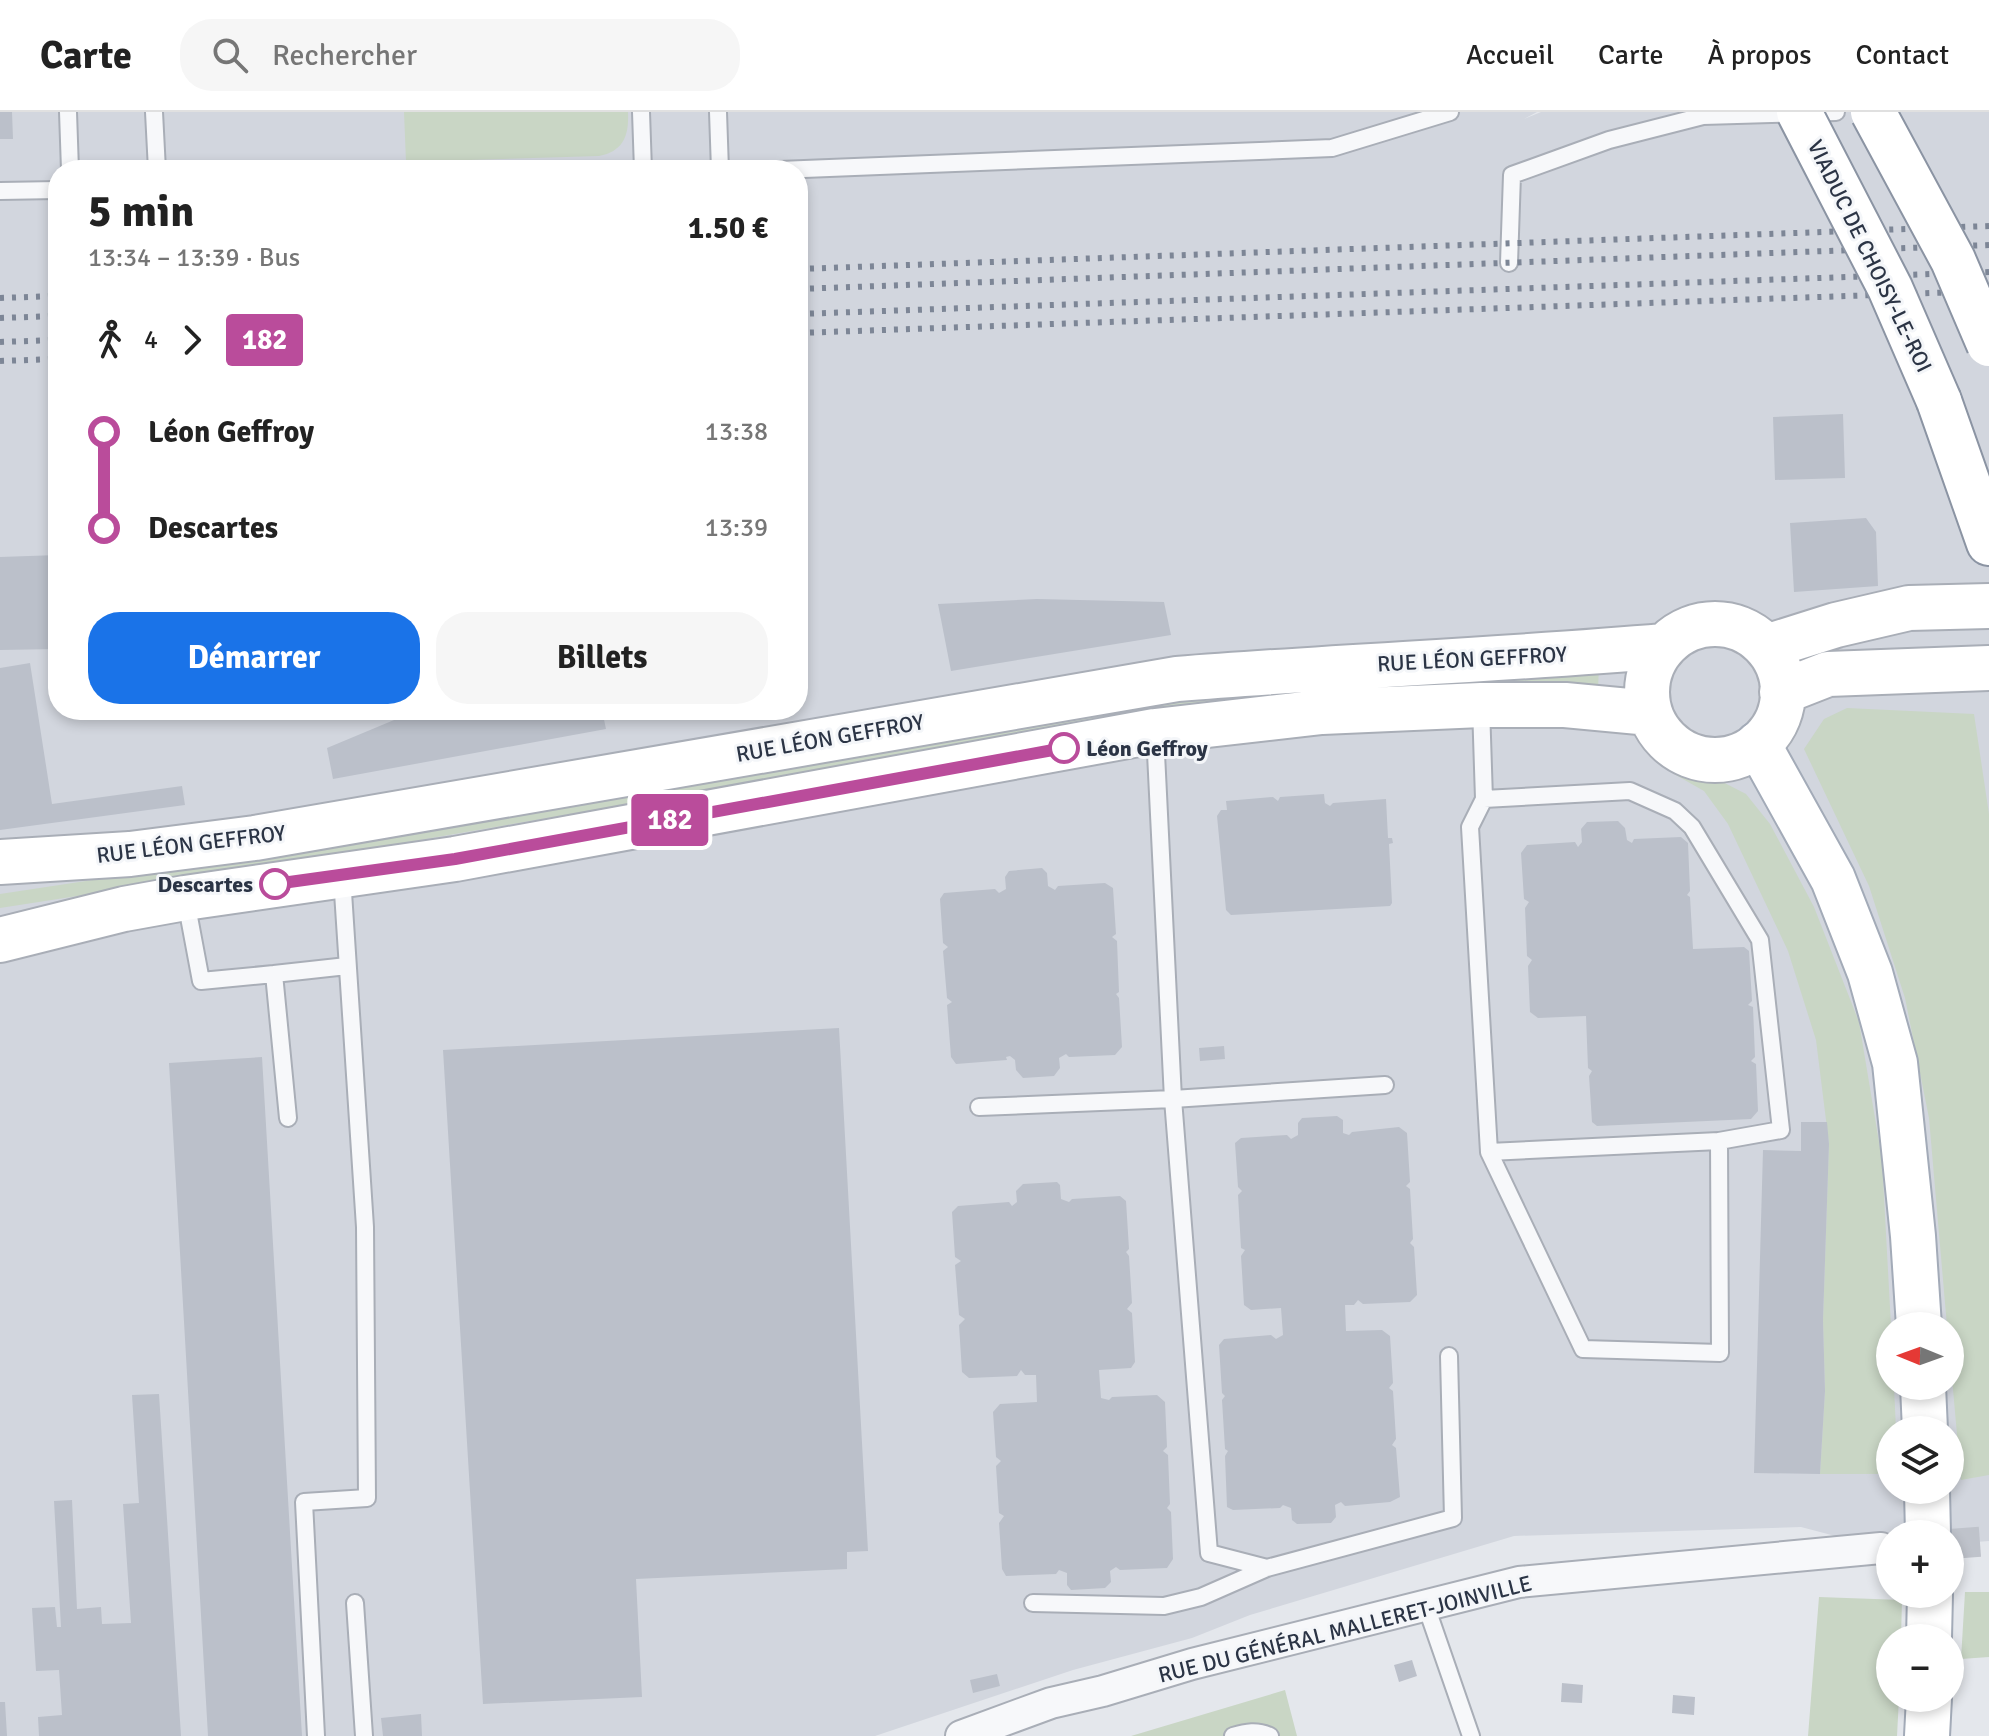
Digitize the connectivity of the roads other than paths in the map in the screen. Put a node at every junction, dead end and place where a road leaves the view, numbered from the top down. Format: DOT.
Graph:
graph roads {
  1 [pos="68,112"];
  2 [pos="154,112"];
  3 [pos="641,112"];
  4 [pos="718,112"];
  5 [pos="1450,112"];
  6 [pos="1799,112"];
  7 [pos="1836,112"];
  8 [pos="1873,112"];
  9 [pos="70,160"];
  10 [pos="156,160"];
  11 [pos="643,160"];
  12 [pos="720,160"];
  13 [pos="808,169"];
  14 [pos="48,190"];
  15 [pos="0,191"];
  16 [pos="1509,263"];
  17 [pos="1989,344"];
  18 [pos="1989,543"];
  19 [pos="1989,606"];
  20 [pos="1664,646"];
  21 [pos="1766,647"];
  22 [pos="1989,668"];
  23 [pos="1782,692"];
  24 [pos="1481,705"];
  25 [pos="1650,713"];
  26 [pos="1155,731"];
  27 [pos="1758,744"];
  28 [pos="1484,799"];
  29 [pos="0,862"];
  30 [pos="341,874"];
  31 [pos="185,898"];
  32 [pos="0,940"];
  33 [pos="347,966"];
  34 [pos="274,974"];
  35 [pos="1385,1085"];
  36 [pos="1173,1099"];
  37 [pos="979,1107"];
  38 [pos="288,1118"];
  39 [pos="1719,1141"];
  40 [pos="1489,1152"];
  41 [pos="1918,1312"];
  42 [pos="1449,1356"];
  43 [pos="1876,1549"];
  44 [pos="1267,1568"];
  45 [pos="355,1603"];
  46 [pos="1033,1603"];
  47 [pos="1426,1606"];
  48 [pos="1928,1712"];
  49 [pos="316,1736"];
  50 [pos="364,1736"];
  51 [pos="961,1736"];
  52 [pos="1233,1736"];
  53 [pos="1270,1736"];
  54 [pos="1471,1736"];
  55 [pos="1927,1736"];
  1 -- 9 [label="lane"];
  2 -- 10 [label="lane"];
  3 -- 11 [label="lane"];
  4 -- 12 [label="lane"];
  5 -- 13 [label="lane"];
  6 -- 18 [label="main road, VIADUC DE CHOISY-LE-ROI, bridge"];
  7 -- 16 [label="lane"];
  8 -- 17 [label="main road, bridge"];
  14 -- 15 [label="lane"];
  19 -- 21 [label="main road"];
  20 -- 21 [label="main road"];
  20 -- 25 [label="main road"];
  20 -- 29 [label="main road, RUE LÉON GEFFROY"];
  21 -- 23 [label="main road"];
  22 -- 23 [label="main road"];
  23 -- 27 [label="main road"];
  24 -- 25 [label="main road, RUE LÉON GEFFROY"];
  24 -- 26 [label="main road, RUE LÉON GEFFROY"];
  24 -- 28 [label="lane"];
  25 -- 27 [label="main road"];
  26 -- 30 [label="main road, RUE LÉON GEFFROY"];
  26 -- 36 [label="lane"];
  27 -- 41 [label="main road"];
  28 -- 39 [label="lane"];
  28 -- 40 [label="lane"];
  30 -- 31 [label="main road, RUE LÉON GEFFROY"];
  30 -- 33 [label="lane"];
  31 -- 32 [label="main road, RUE LÉON GEFFROY"];
  31 -- 34 [label="lane"];
  33 -- 34 [label="lane"];
  33 -- 49 [label="lane"];
  34 -- 38 [label="lane"];
  35 -- 36 [label="lane"];
  36 -- 37 [label="lane"];
  36 -- 44 [label="lane"];
  39 -- 40 [label="lane"];
  39 -- 40 [label="lane"];
  42 -- 44 [label="lane"];
  43 -- 47 [label="street, RUE DU GÉNÉRAL MALLERET-JOINVILLE"];
  44 -- 46 [label="lane"];
  45 -- 50 [label="lane"];
  47 -- 51 [label="street, RUE DU GÉNÉRAL MALLERET-JOINVILLE"];
  47 -- 54 [label="lane"];
  48 -- 55 [label="main road"];
  52 -- 53 [label="lane"];
}
